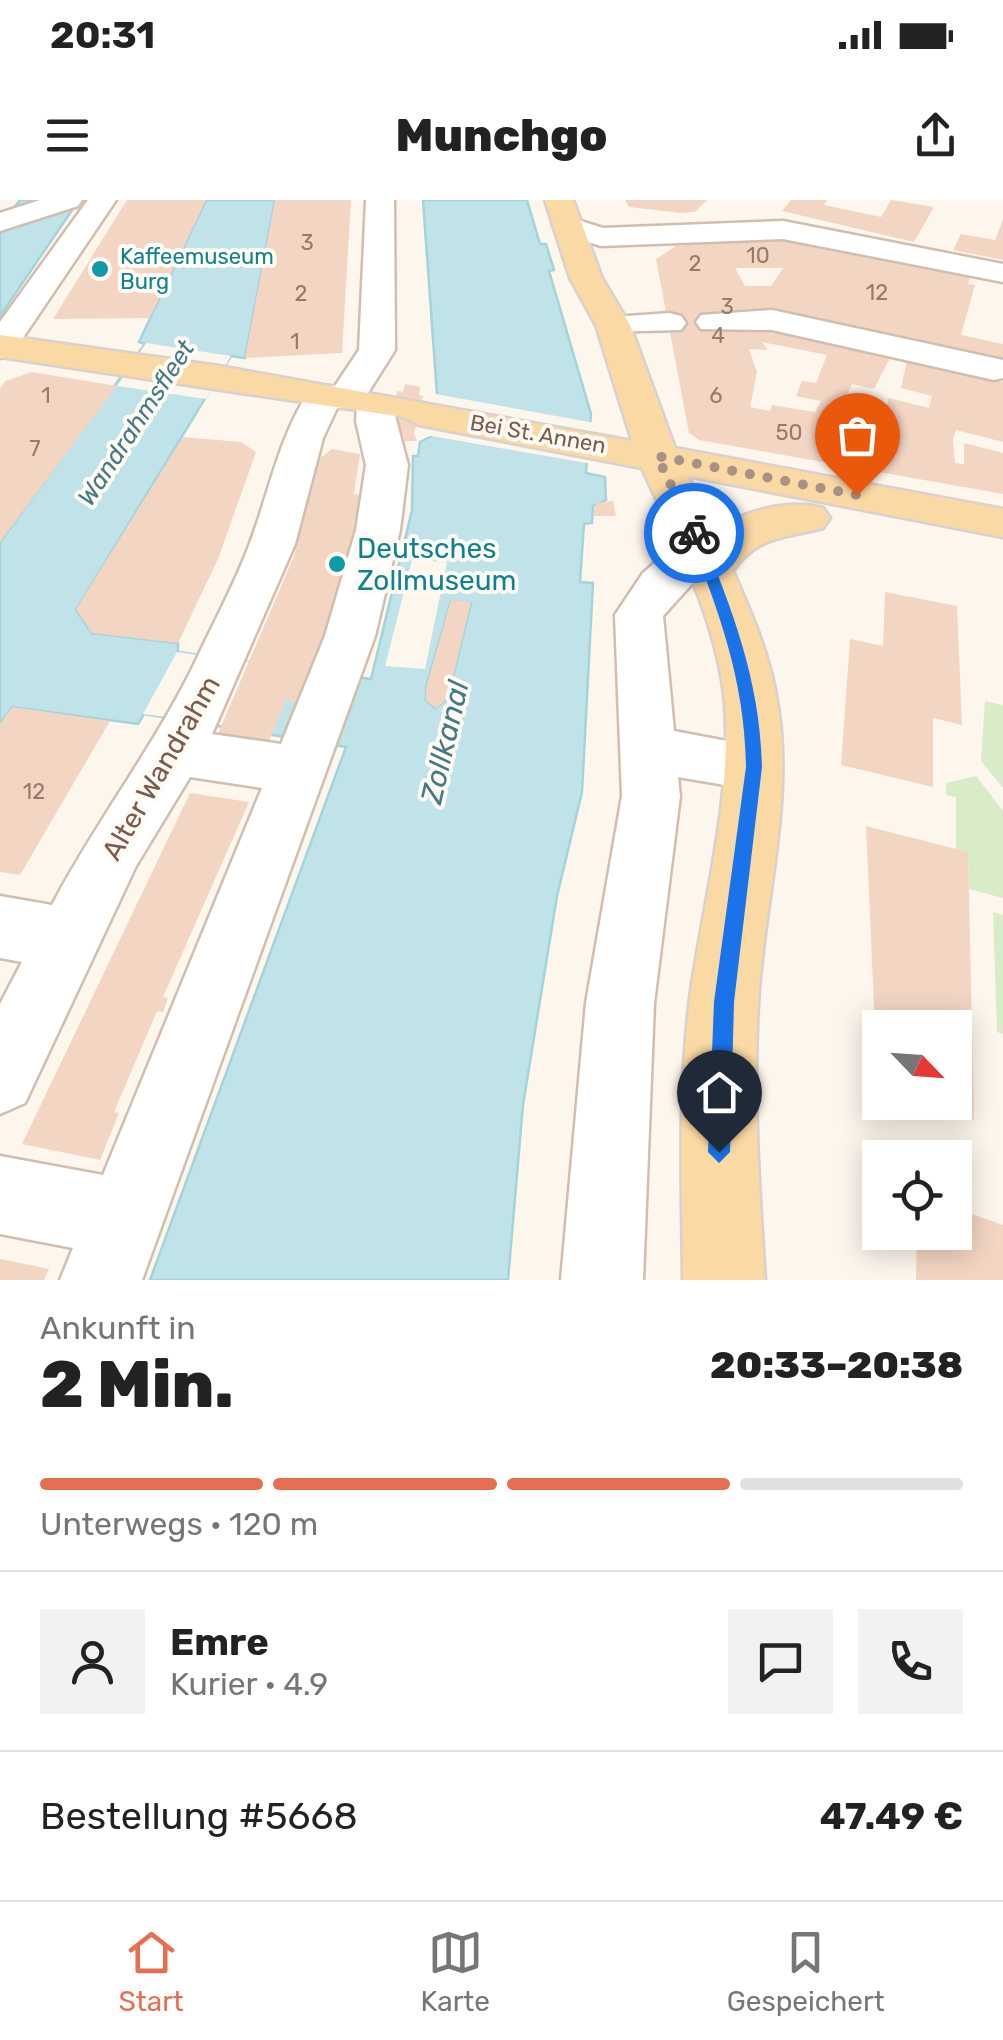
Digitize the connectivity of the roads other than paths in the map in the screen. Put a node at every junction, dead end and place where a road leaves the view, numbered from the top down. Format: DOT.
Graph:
graph roads {
  1 [pos="68,200"];
  2 [pos="102,200"];
  3 [pos="380,200"];
  4 [pos="720,208"];
  5 [pos="571,209"];
  6 [pos="3,221"];
  7 [pos="744,228"];
  8 [pos="614,231"];
  9 [pos="1003,273"];
  10 [pos="670,322"];
  11 [pos="713,322"];
  12 [pos="613,325"];
  13 [pos="0,347"];
  14 [pos="994,370"];
  15 [pos="372,404"];
  16 [pos="657,456"];
  17 [pos="808,518"];
  18 [pos="1003,523"];
  19 [pos="1003,551"];
  20 [pos="706,559"];
  21 [pos="184,736"];
  22 [pos="649,754"];
  23 [pos="303,757"];
  24 [pos="754,767"];
  25 [pos="0,926"];
  26 [pos="69,939"];
  27 [pos="0,1078"];
  28 [pos="0,1195"];
  29 [pos="113,1249"];
  30 [pos="602,1280"];
  31 [pos="724,1280"];
  1 -- 6 [label="street"];
  2 -- 13 [label="street"];
  3 -- 15 [label="street, Alter Wandrahm"];
  4 -- 7 [label="street"];
  4 -- 8 [label="street"];
  5 -- 8 [label="street"];
  5 -- 12 [label="main road"];
  7 -- 8 [label="street"];
  7 -- 9 [label="street"];
  8 -- 12 [label="main road"];
  10 -- 12 [label="street"];
  11 -- 14 [label="street"];
  12 -- 16 [label="main road"];
  13 -- 15 [label="main road, Bei St. Annen"];
  15 -- 16 [label="main road, Bei St. Annen"];
  15 -- 21 [label="street, Alter Wandrahm"];
  15 -- 23 [label="street"];
  16 -- 17 [label="main road"];
  16 -- 18 [label="main road"];
  16 -- 20 [label="main road"];
  17 -- 19 [label="main road"];
  17 -- 20 [label="main road"];
  20 -- 22 [label="street"];
  20 -- 24 [label="main road"];
  21 -- 23 [label="street"];
  21 -- 26 [label="street, Alter Wandrahm"];
  22 -- 24 [label="street"];
  22 -- 30 [label="street"];
  23 -- 29 [label="street"];
  24 -- 31 [label="main road"];
  25 -- 26 [label="street"];
  26 -- 27 [label="street, Alter Wandrahm"];
  28 -- 29 [label="street"];
}
